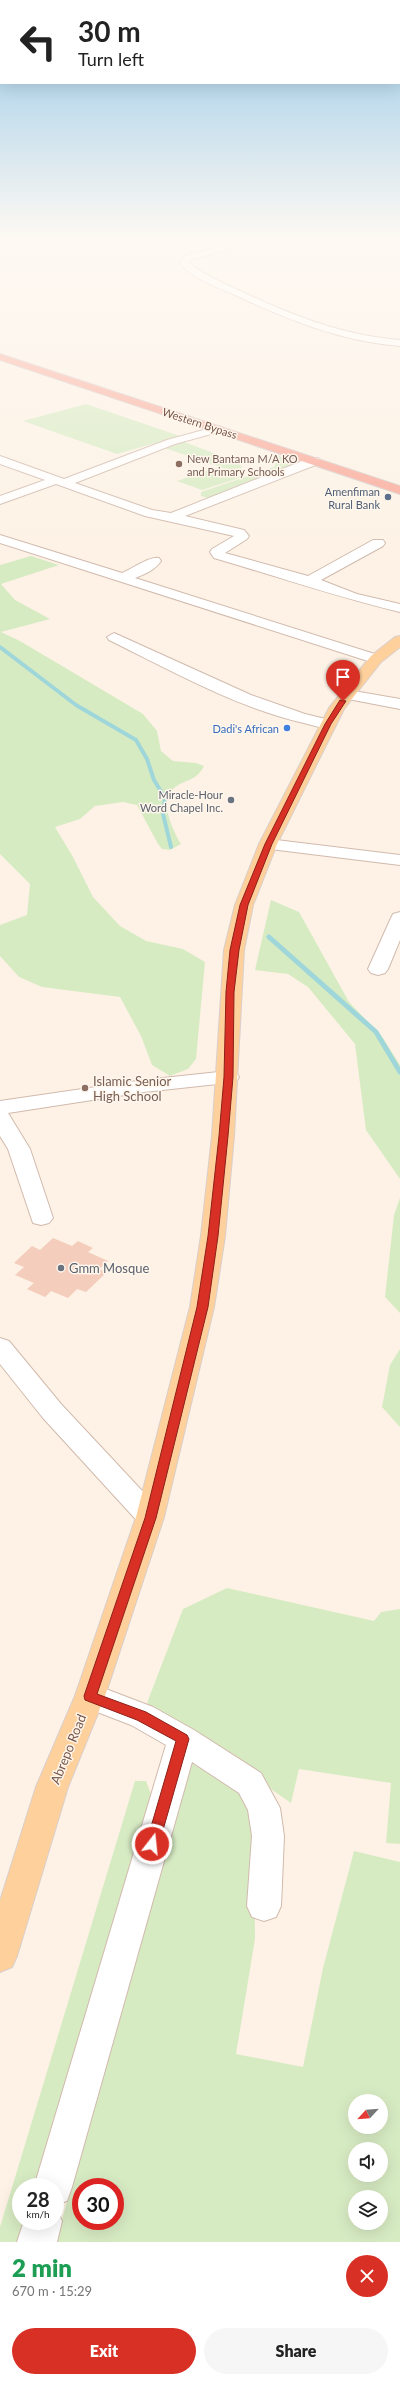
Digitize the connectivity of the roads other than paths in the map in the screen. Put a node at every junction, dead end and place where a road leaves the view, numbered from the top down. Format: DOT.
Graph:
graph roads {
  1 [pos="0,350"];
  2 [pos="0,357"];
  3 [pos="218,429"];
  4 [pos="0,460"];
  5 [pos="314,461"];
  6 [pos="59,481"];
  7 [pos="400,482"];
  8 [pos="400,490"];
  9 [pos="0,500"];
  10 [pos="172,517"];
  11 [pos="0,539"];
  12 [pos="378,543"];
  13 [pos="154,561"];
  14 [pos="122,578"];
  15 [pos="310,581"];
  16 [pos="400,608"];
  17 [pos="114,637"];
  18 [pos="391,649"];
  19 [pos="348,695"];
  20 [pos="400,704"];
  21 [pos="328,724"];
  22 [pos="268,844"];
  23 [pos="400,860"];
  24 [pos="400,918"];
  25 [pos="378,969"];
  26 [pos="228,1077"];
  27 [pos="0,1108"];
  28 [pos="0,1117"];
  29 [pos="42,1218"];
  30 [pos="0,1347"];
  31 [pos="150,1518"];
  32 [pos="90,1696"];
  33 [pos="183,1739"];
  34 [pos="264,1906"];
  35 [pos="0,1956"];
  36 [pos="56,2178"];
  37 [pos="40,2230"];
  38 [pos="37,2242"];
  1 -- 7 [label="highway, Western Bypass"];
  2 -- 3 [label="highway, Western Bypass"];
  3 -- 5 [label="highway, Western Bypass"];
  3 -- 6 [label="street"];
  4 -- 6 [label="street"];
  5 -- 8 [label="highway, Western Bypass"];
  5 -- 10 [label="street"];
  6 -- 9 [label="street"];
  6 -- 10 [label="street"];
  10 -- 15 [label="street"];
  11 -- 14 [label="street"];
  12 -- 15 [label="street"];
  13 -- 14 [label="street"];
  14 -- 18 [label="street"];
  15 -- 16 [label="street"];
  17 -- 21 [label="street"];
  18 -- 19 [label="main road, Abrepo Road"];
  19 -- 20 [label="street"];
  19 -- 21 [label="main road, Abrepo Road"];
  21 -- 22 [label="main road, Abrepo Road"];
  22 -- 23 [label="street"];
  22 -- 26 [label="main road, Abrepo Road"];
  24 -- 25 [label="street"];
  26 -- 27 [label="street"];
  26 -- 31 [label="main road, Abrepo Road"];
  28 -- 29 [label="street"];
  30 -- 31 [label="street"];
  31 -- 32 [label="main road, Abrepo Road"];
  32 -- 33 [label="street"];
  32 -- 35 [label="main road, Abrepo Road"];
  33 -- 34 [label="street"];
  33 -- 36 [label="street"];
  37 -- 38 [label="street"];
}
